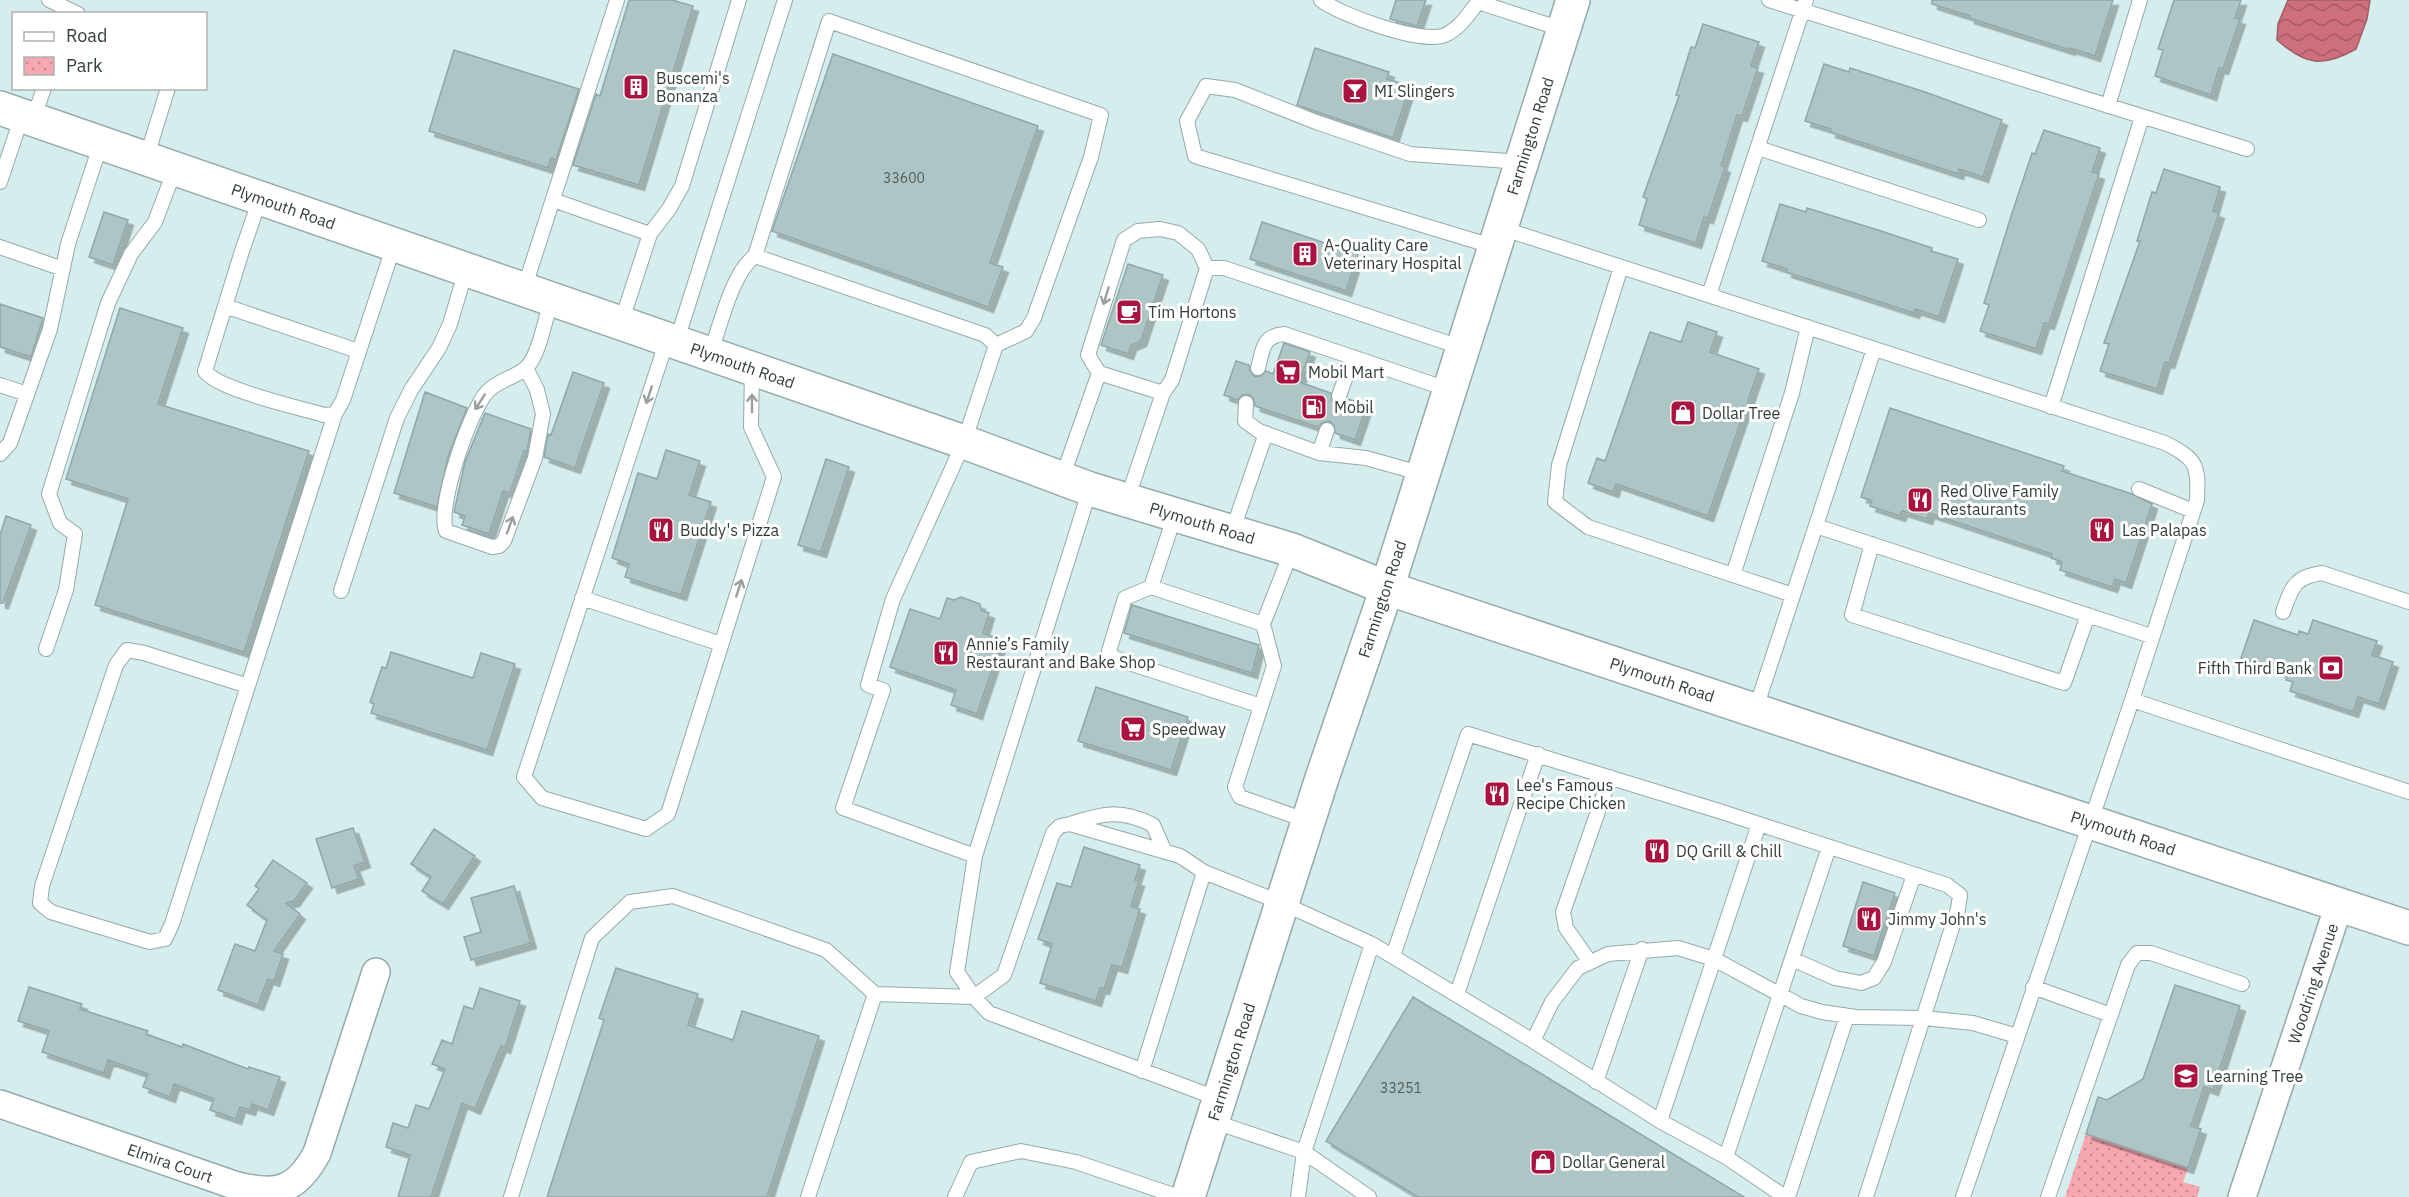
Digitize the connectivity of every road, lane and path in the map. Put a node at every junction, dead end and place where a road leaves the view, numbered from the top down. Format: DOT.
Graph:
graph roads {
  1 [pos="49,0"];
  2 [pos="617,0"];
  3 [pos="739,0"];
  4 [pos="785,0"];
  5 [pos="1321,0"];
  6 [pos="1769,0"];
  7 [pos="2140,0"];
  8 [pos="1477,1"];
  9 [pos="1805,6"];
  10 [pos="72,12"];
  11 [pos="1569,15"];
  12 [pos="42,90"];
  13 [pos="168,90"];
  14 [pos="2108,106"];
  15 [pos="18,114"];
  16 [pos="2142,117"];
  17 [pos="101,143"];
  18 [pos="1758,148"];
  19 [pos="2247,149"];
  20 [pos="1522,162"];
  21 [pos="161,164"];
  22 [pos="0,182"];
  23 [pos="260,199"];
  24 [pos="553,200"];
  25 [pos="1979,220"];
  26 [pos="650,234"];
  27 [pos="1498,238"];
  28 [pos="394,245"];
  29 [pos="0,247"];
  30 [pos="755,256"];
  31 [pos="1621,267"];
  32 [pos="1207,268"];
  33 [pos="63,269"];
  34 [pos="466,270"];
  35 [pos="538,295"];
  36 [pos="1709,295"];
  37 [pos="225,306"];
  38 [pos="621,323"];
  39 [pos="1808,327"];
  40 [pos="672,341"];
  41 [pos="996,345"];
  42 [pos="1463,348"];
  43 [pos="1874,349"];
  44 [pos="358,351"];
  45 [pos="710,354"];
  46 [pos="1353,357"];
  47 [pos="526,368"];
  48 [pos="1258,368"];
  49 [pos="752,369"];
  50 [pos="1099,373"];
  51 [pos="0,385"];
  52 [pos="1450,390"];
  53 [pos="1163,393"];
  54 [pos="27,394"];
  55 [pos="1339,396"];
  56 [pos="1246,403"];
  57 [pos="2051,407"];
  58 [pos="335,414"];
  59 [pos="1327,430"];
  60 [pos="1266,433"];
  61 [pos="964,442"];
  62 [pos="1319,453"];
  63 [pos="0,454"];
  64 [pos="1423,474"];
  65 [pos="1076,483"];
  66 [pos="2139,489"];
  67 [pos="1127,500"];
  68 [pos="2193,511"];
  69 [pos="1175,514"];
  70 [pos="1816,526"];
  71 [pos="1232,532"];
  72 [pos="1872,544"];
  73 [pos="1292,550"];
  74 [pos="1733,575"];
  75 [pos="1151,587"];
  76 [pos="1387,588"];
  77 [pos="341,591"];
  78 [pos="1793,595"];
  79 [pos="582,598"];
  80 [pos="2409,602"];
  81 [pos="2283,612"];
  82 [pos="2088,615"];
  83 [pos="1263,624"];
  84 [pos="2151,636"];
  85 [pos="721,644"];
  86 [pos="46,649"];
  87 [pos="248,686"];
  88 [pos="2132,700"];
  89 [pos="1261,706"];
  90 [pos="1755,711"];
  91 [pos="1538,754"];
  92 [pos="1610,777"];
  93 [pos="2409,792"];
  94 [pos="1308,821"];
  95 [pos="1070,824"];
  96 [pos="1759,824"];
  97 [pos="2089,824"];
  98 [pos="1829,847"];
  99 [pos="1165,852"];
  100 [pos="975,856"];
  101 [pos="1204,872"];
  102 [pos="1914,875"];
  103 [pos="1282,903"];
  104 [pos="2339,905"];
  105 [pos="2409,928"];
  106 [pos="1372,944"];
  107 [pos="1642,949"];
  108 [pos="1393,956"];
  109 [pos="1714,959"];
  110 [pos="1792,959"];
  111 [pos="1590,962"];
  112 [pos="376,972"];
  113 [pos="2242,984"];
  114 [pos="2033,987"];
  115 [pos="874,994"];
  116 [pos="1456,994"];
  117 [pos="1780,995"];
  118 [pos="974,997"];
  119 [pos="2111,1015"];
  120 [pos="1847,1016"];
  121 [pos="1924,1018"];
  122 [pos="2017,1036"];
  123 [pos="1533,1041"];
  124 [pos="1142,1071"];
  125 [pos="1596,1082"];
  126 [pos="0,1104"];
  127 [pos="1216,1110"];
  128 [pos="1660,1121"];
  129 [pos="1304,1152"];
  130 [pos="1726,1157"];
  131 [pos="512,1197"];
  132 [pos="808,1197"];
  133 [pos="955,1197"];
  134 [pos="1179,1197"];
  135 [pos="1188,1197"];
  136 [pos="1298,1197"];
  137 [pos="1369,1197"];
  138 [pos="1787,1197"];
  139 [pos="1866,1197"];
  140 [pos="1963,1197"];
  141 [pos="2049,1197"];
  142 [pos="2242,1197"];
  1 -- 10 [label="lane"];
  2 -- 24 [label="lane"];
  3 -- 26 [label="lane"];
  4 -- 40 [label="lane"];
  5 -- 8 [label="lane"];
  6 -- 9 [label="lane"];
  7 -- 14 [label="lane"];
  8 -- 11 [label="lane"];
  9 -- 14 [label="lane"];
  9 -- 18 [label="lane"];
  11 -- 20 [label="main road, Farmington Road"];
  12 -- 15 [label="lane"];
  13 -- 21 [label="lane"];
  14 -- 16 [label="lane"];
  15 -- 17 [label="main road, Plymouth Road"];
  15 -- 22 [label="lane"];
  16 -- 19 [label="lane"];
  16 -- 57 [label="lane"];
  17 -- 21 [label="main road, Plymouth Road"];
  17 -- 33 [label="lane"];
  18 -- 25 [label="lane"];
  18 -- 36 [label="lane"];
  20 -- 27 [label="main road, Farmington Road"];
  20 -- 27 [label="lane"];
  21 -- 23 [label="main road, Plymouth Road"];
  21 -- 86 [label="lane"];
  23 -- 28 [label="main road, Plymouth Road"];
  23 -- 37 [label="lane"];
  24 -- 26 [label="lane"];
  24 -- 35 [label="lane"];
  26 -- 38 [label="lane"];
  27 -- 31 [label="lane"];
  27 -- 42 [label="main road, Farmington Road"];
  28 -- 34 [label="main road, Plymouth Road"];
  28 -- 44 [label="lane"];
  29 -- 33 [label="lane"];
  30 -- 41 [label="lane"];
  30 -- 41 [label="lane"];
  30 -- 45 [label="lane"];
  31 -- 36 [label="lane"];
  31 -- 74 [label="lane"];
  32 -- 42 [label="lane"];
  32 -- 50 [label="lane, one-way"];
  32 -- 53 [label="lane"];
  33 -- 54 [label="lane"];
  34 -- 35 [label="main road, Plymouth Road"];
  34 -- 77 [label="lane"];
  35 -- 38 [label="main road, Plymouth Road"];
  35 -- 47 [label="lane"];
  36 -- 39 [label="lane"];
  37 -- 44 [label="lane"];
  37 -- 58 [label="lane"];
  38 -- 40 [label="main road, Plymouth Road"];
  39 -- 43 [label="lane"];
  39 -- 74 [label="lane"];
  40 -- 45 [label="main road, Plymouth Road"];
  40 -- 79 [label="lane, one-way"];
  41 -- 61 [label="lane"];
  42 -- 52 [label="main road, Farmington Road"];
  43 -- 57 [label="lane"];
  43 -- 70 [label="lane"];
  44 -- 58 [label="lane"];
  45 -- 49 [label="main road, Plymouth Road"];
  46 -- 48 [label="lane"];
  46 -- 52 [label="lane"];
  46 -- 55 [label="lane"];
  47 -- 47 [label="lane, one-way"];
  49 -- 61 [label="main road, Plymouth Road"];
  85 -- 49 [label="lane, one-way"];
  50 -- 53 [label="lane"];
  50 -- 65 [label="lane"];
  51 -- 54 [label="lane"];
  52 -- 64 [label="main road, Farmington Road"];
  53 -- 67 [label="lane"];
  54 -- 63 [label="lane"];
  56 -- 60 [label="lane"];
  57 -- 68 [label="lane"];
  58 -- 87 [label="lane"];
  59 -- 62 [label="lane"];
  60 -- 62 [label="lane"];
  60 -- 71 [label="lane"];
  61 -- 65 [label="main road, Plymouth Road"];
  61 -- 100 [label="lane"];
  62 -- 64 [label="lane"];
  64 -- 76 [label="main road, Farmington Road"];
  65 -- 67 [label="main road, Plymouth Road"];
  65 -- 100 [label="lane"];
  66 -- 68 [label="lane"];
  67 -- 69 [label="main road, Plymouth Road"];
  68 -- 84 [label="lane"];
  69 -- 71 [label="main road, Plymouth Road"];
  69 -- 75 [label="lane"];
  70 -- 72 [label="lane"];
  70 -- 78 [label="lane"];
  71 -- 73 [label="main road, Plymouth Road"];
  72 -- 82 [label="lane"];
  72 -- 82 [label="lane"];
  73 -- 76 [label="main road, Plymouth Road"];
  73 -- 83 [label="lane"];
  74 -- 78 [label="lane"];
  75 -- 83 [label="lane"];
  75 -- 89 [label="lane"];
  76 -- 90 [label="main road, Plymouth Road"];
  76 -- 94 [label="main road, Farmington Road"];
  78 -- 90 [label="lane"];
  79 -- 85 [label="lane"];
  79 -- 85 [label="lane"];
  80 -- 81 [label="lane"];
  82 -- 84 [label="lane"];
  83 -- 89 [label="lane"];
  84 -- 88 [label="lane"];
  87 -- 87 [label="lane"];
  88 -- 93 [label="lane"];
  88 -- 97 [label="lane"];
  89 -- 94 [label="lane"];
  90 -- 97 [label="main road, Plymouth Road"];
  91 -- 92 [label="lane"];
  91 -- 108 [label="lane"];
  91 -- 116 [label="lane"];
  92 -- 96 [label="lane"];
  92 -- 111 [label="lane"];
  94 -- 103 [label="main road, Farmington Road"];
  95 -- 99 [label="lane"];
  95 -- 99 [label="lane"];
  95 -- 118 [label="lane"];
  96 -- 98 [label="lane"];
  96 -- 109 [label="lane"];
  97 -- 104 [label="main road, Plymouth Road"];
  97 -- 114 [label="lane"];
  98 -- 102 [label="lane"];
  98 -- 110 [label="lane"];
  99 -- 101 [label="lane"];
  100 -- 118 [label="lane"];
  101 -- 103 [label="lane"];
  101 -- 124 [label="lane"];
  102 -- 110 [label="lane"];
  102 -- 121 [label="lane"];
  103 -- 106 [label="lane"];
  103 -- 127 [label="main road, Farmington Road"];
  104 -- 105 [label="main road, Plymouth Road"];
  104 -- 142 [label="street, Woodring Avenue"];
  106 -- 108 [label="lane"];
  106 -- 129 [label="lane"];
  107 -- 109 [label="lane"];
  107 -- 111 [label="lane"];
  107 -- 125 [label="lane"];
  108 -- 116 [label="lane"];
  109 -- 117 [label="lane"];
  109 -- 128 [label="lane"];
  110 -- 117 [label="lane"];
  111 -- 123 [label="lane"];
  112 -- 126 [label="street, Elmira Court"];
  113 -- 119 [label="lane"];
  114 -- 119 [label="lane"];
  114 -- 122 [label="lane"];
  115 -- 118 [label="lane"];
  115 -- 131 [label="lane"];
  115 -- 132 [label="lane"];
  116 -- 123 [label="lane"];
  117 -- 120 [label="lane"];
  117 -- 130 [label="lane"];
  118 -- 124 [label="lane"];
  119 -- 141 [label="lane"];
  120 -- 121 [label="lane"];
  120 -- 138 [label="lane"];
  121 -- 122 [label="lane"];
  121 -- 139 [label="lane"];
  122 -- 140 [label="lane"];
  123 -- 125 [label="lane"];
  124 -- 127 [label="lane"];
  125 -- 128 [label="lane"];
  127 -- 129 [label="lane"];
  127 -- 135 [label="main road, Farmington Road"];
  128 -- 130 [label="lane"];
  129 -- 136 [label="lane"];
  129 -- 137 [label="lane"];
  130 -- 138 [label="lane"];
  133 -- 134 [label="lane"];
}
